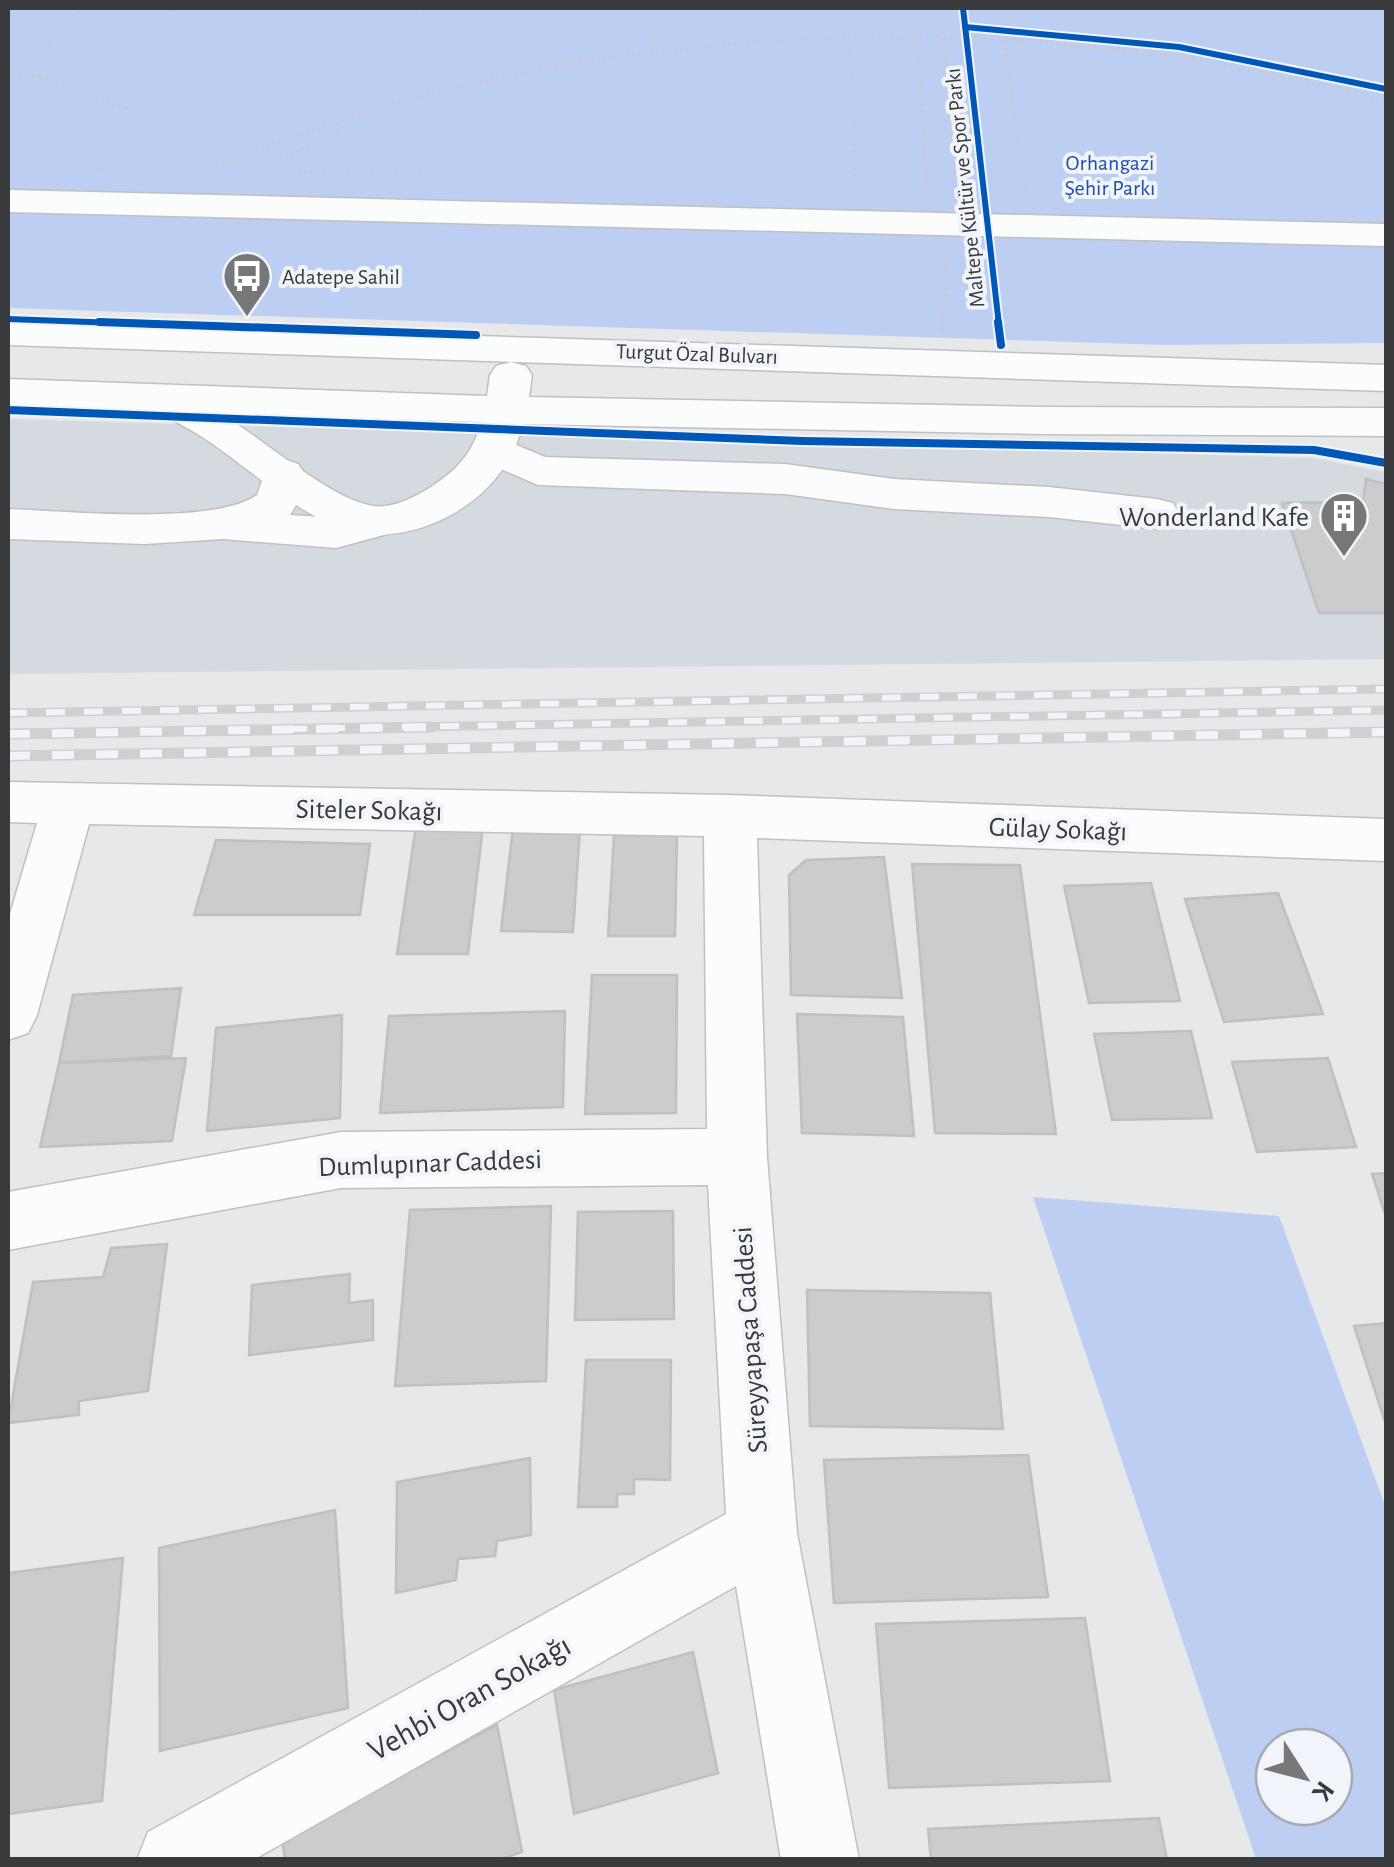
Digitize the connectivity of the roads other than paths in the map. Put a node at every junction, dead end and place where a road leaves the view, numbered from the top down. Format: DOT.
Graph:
graph roads {
  1 [pos="8,201"];
  2 [pos="1386,235"];
  3 [pos="8,333"];
  4 [pos="444,346"];
  5 [pos="1386,378"];
  6 [pos="8,392"];
  7 [pos="155,398"];
  8 [pos="1386,422"];
  9 [pos="501,430"];
  10 [pos="283,474"];
  11 [pos="1157,514"];
  12 [pos="375,522"];
  13 [pos="8,524"];
  14 [pos="212,525"];
  15 [pos="157,527"];
  16 [pos="8,537"];
  17 [pos="8,802"];
  18 [pos="69,802"];
  19 [pos="730,816"];
  20 [pos="1386,840"];
  21 [pos="8,1015"];
  22 [pos="737,1158"];
  23 [pos="8,1222"];
  24 [pos="762,1533"];
  25 [pos="200,1853"];
  26 [pos="820,1860"];
  1 -- 2 [label="main road"];
  3 -- 4 [label="main road, Turgut Özal Bulvarı"];
  4 -- 5 [label="main road, Turgut Özal Bulvarı"];
  4 -- 9 [label="main road"];
  6 -- 7 [label="main road"];
  7 -- 9 [label="main road"];
  7 -- 10 [label="main road"];
  8 -- 9 [label="main road"];
  9 -- 11 [label="main road"];
  9 -- 12 [label="main road"];
  10 -- 12 [label="main road"];
  10 -- 14 [label="main road"];
  12 -- 14 [label="main road"];
  13 -- 15 [label="main road"];
  14 -- 15 [label="main road"];
  15 -- 16 [label="main road"];
  17 -- 18 [label="main road, Siteler Sokağı"];
  18 -- 19 [label="main road, Siteler Sokağı"];
  18 -- 21 [label="main road"];
  19 -- 20 [label="main road, Gülay Sokağı"];
  19 -- 22 [label="main road, Süreyyapaşa Caddesi"];
  22 -- 23 [label="main road, Dumlupınar Caddesi"];
  22 -- 24 [label="main road, Süreyyapaşa Caddesi"];
  24 -- 25 [label="main road, Vehbi Oran Sokağı"];
  24 -- 26 [label="main road, Süreyyapaşa Caddesi"];
}
